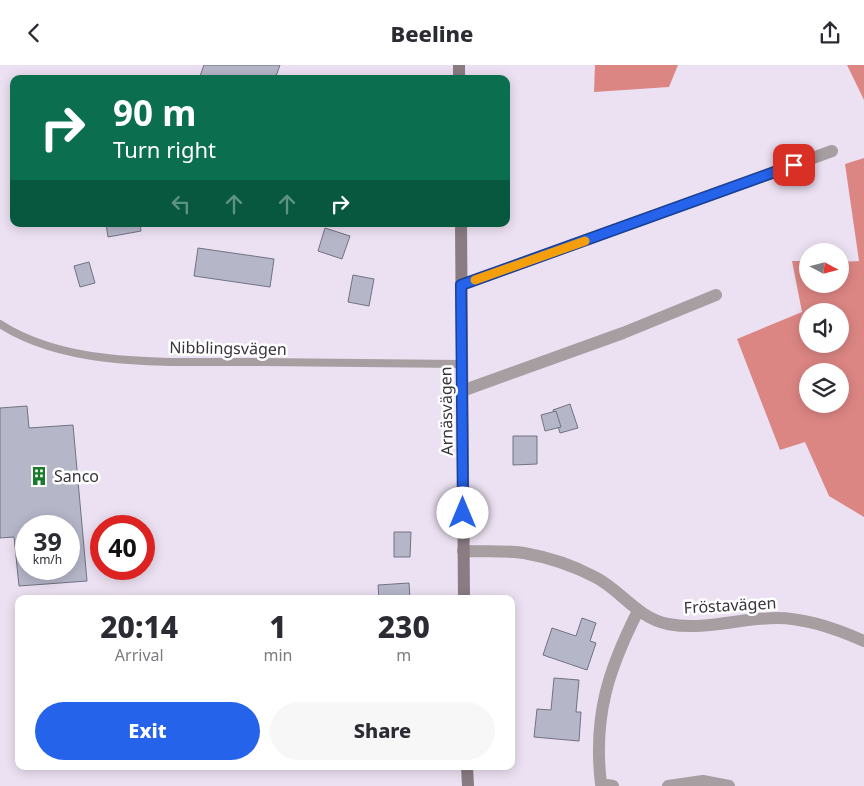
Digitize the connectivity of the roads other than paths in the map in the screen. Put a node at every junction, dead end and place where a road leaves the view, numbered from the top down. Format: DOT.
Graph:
graph roads {
  1 [pos="832,151"];
  2 [pos="461,227"];
  3 [pos="461,285"];
  4 [pos="716,295"];
  5 [pos="0,324"];
  6 [pos="462,364"];
  7 [pos="462,391"];
  8 [pos="463,551"];
  9 [pos="464,595"];
  10 [pos="638,611"];
  11 [pos="864,641"];
  12 [pos="467,770"];
  13 [pos="468,786"];
  14 [pos="613,786"];
  15 [pos="668,786"];
  16 [pos="729,786"];
  1 -- 3 [label="street"];
  2 -- 3 [label="street, Arnäsvägen"];
  3 -- 6 [label="street, Arnäsvägen"];
  4 -- 7 [label="street"];
  5 -- 6 [label="lane, Nibblingsvägen"];
  6 -- 7 [label="street, Arnäsvägen"];
  7 -- 8 [label="street, Arnäsvägen"];
  8 -- 9 [label="street, Arnäsvägen"];
  8 -- 10 [label="street, Fröstavägen"];
  10 -- 11 [label="street, Fröstavägen"];
  10 -- 14 [label="street"];
  12 -- 13 [label="street"];
  15 -- 16 [label="street"];
}
